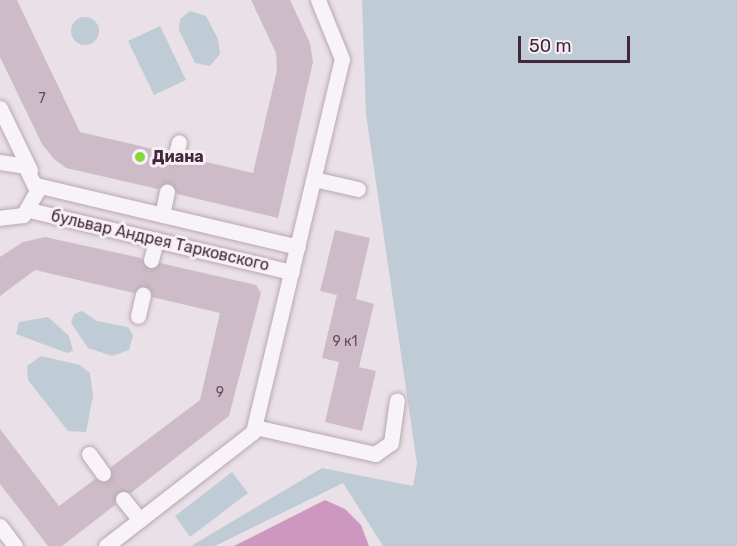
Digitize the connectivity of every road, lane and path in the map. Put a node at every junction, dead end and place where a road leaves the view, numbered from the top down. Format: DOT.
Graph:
graph roads {
  1 [pos="318,0"];
  2 [pos="0,108"];
  3 [pos="0,162"];
  4 [pos="34,179"];
  5 [pos="314,179"];
  6 [pos="358,189"];
  7 [pos="167,192"];
  8 [pos="29,210"];
  9 [pos="162,215"];
  10 [pos="8,218"];
  11 [pos="0,230"];
  12 [pos="156,240"];
  13 [pos="298,247"];
  14 [pos="151,260"];
  15 [pos="292,272"];
  16 [pos="143,295"];
  17 [pos="138,316"];
  18 [pos="397,400"];
  19 [pos="255,427"];
  20 [pos="89,454"];
  21 [pos="104,473"];
  22 [pos="123,499"];
  23 [pos="140,520"];
  24 [pos="0,526"];
  25 [pos="15,546"];
  26 [pos="106,546"];
  1 -- 5 [label="street"];
  2 -- 4 [label="street"];
  3 -- 4 [label="street, бульвар Андрея Тарковского"];
  4 -- 8 [label="street"];
  4 -- 9 [label="street, бульвар Андрея Тарковского"];
  5 -- 6 [label="street"];
  5 -- 13 [label="street"];
  7 -- 9 [label="street"];
  8 -- 10 [label="street"];
  8 -- 12 [label="street, бульвар Андрея Тарковского"];
  9 -- 13 [label="street, бульвар Андрея Тарковского"];
  10 -- 11 [label="street"];
  12 -- 14 [label="street"];
  12 -- 15 [label="street, бульвар Андрея Тарковского"];
  13 -- 15 [label="street"];
  15 -- 19 [label="street"];
  16 -- 17 [label="street"];
  18 -- 19 [label="street"];
  19 -- 23 [label="street"];
  20 -- 21 [label="street"];
  22 -- 23 [label="street"];
  23 -- 26 [label="street"];
  24 -- 25 [label="street"];
}
